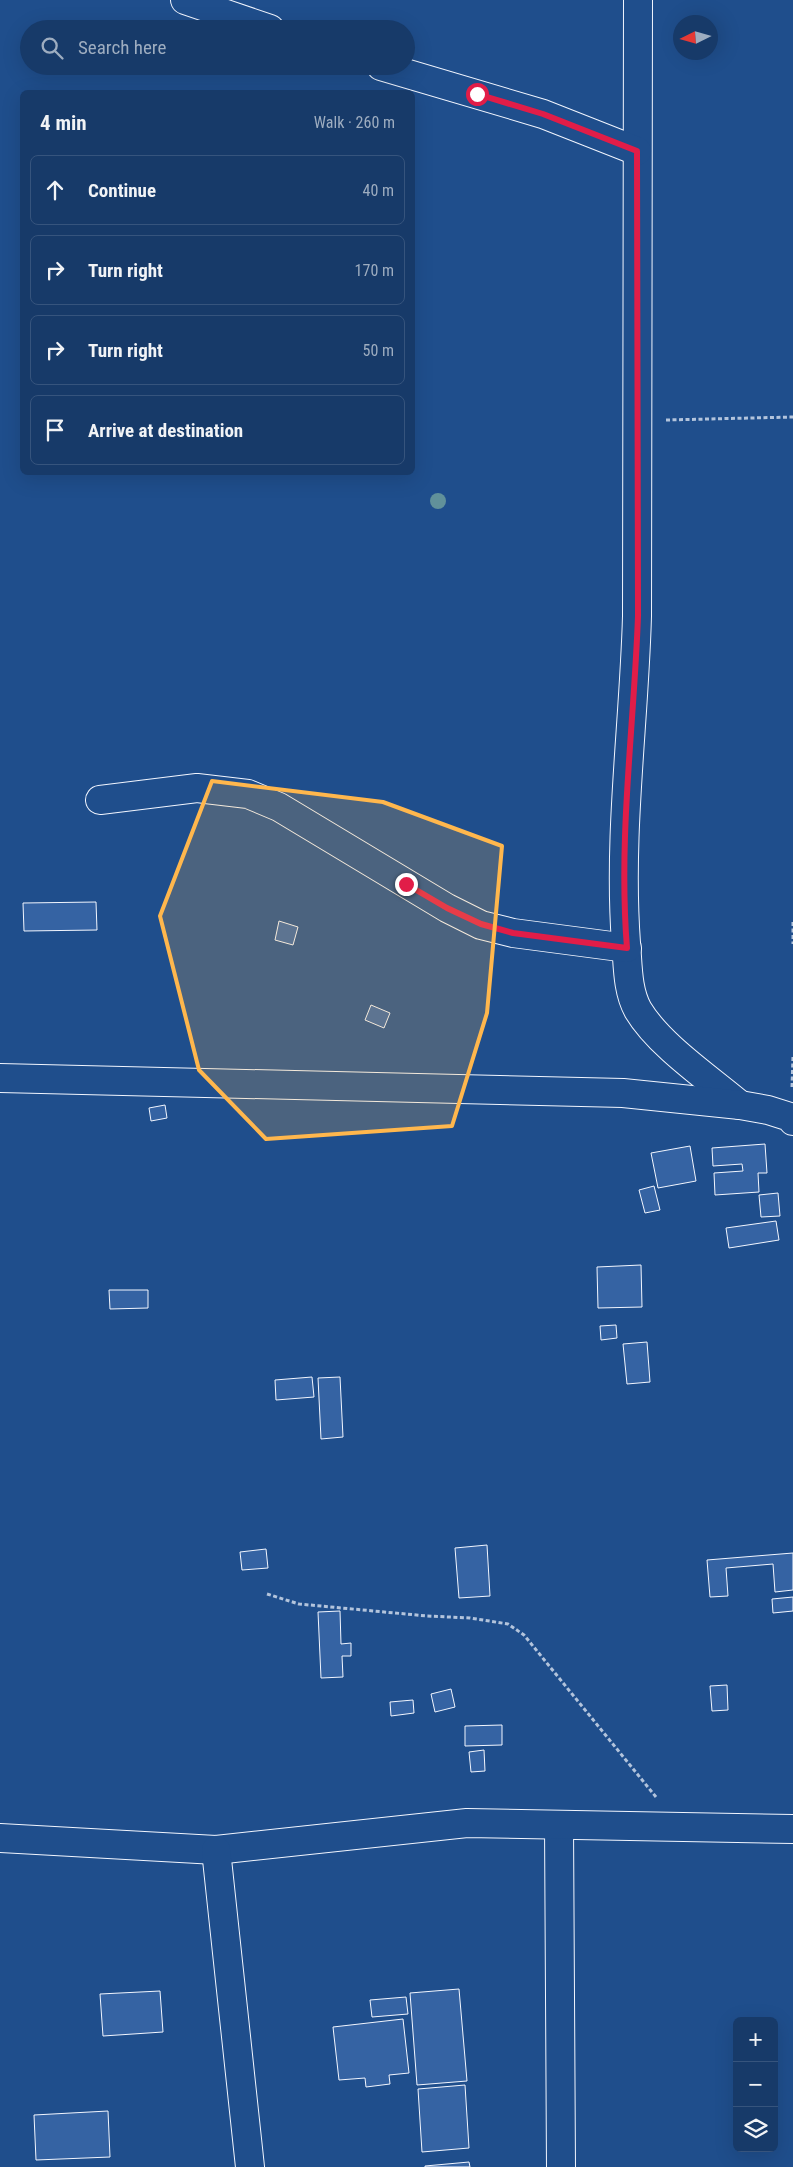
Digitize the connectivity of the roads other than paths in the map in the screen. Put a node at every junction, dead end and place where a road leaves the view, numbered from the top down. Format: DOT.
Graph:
graph roads {
  1 [pos="185,0"];
  2 [pos="638,0"];
  3 [pos="244,20"];
  4 [pos="411,75"];
  5 [pos="637,151"];
  6 [pos="100,800"];
  7 [pos="627,948"];
  8 [pos="0,1078"];
  9 [pos="740,1105"];
  10 [pos="793,1121"];
  11 [pos="559,1825"];
  12 [pos="793,1829"];
  13 [pos="0,1838"];
  14 [pos="216,1850"];
  15 [pos="250,2167"];
  16 [pos="561,2167"];
  1 -- 3 [label="street"];
  2 -- 5 [label="street"];
  4 -- 5 [label="street"];
  5 -- 7 [label="street"];
  6 -- 7 [label="street"];
  7 -- 9 [label="street"];
  8 -- 9 [label="street"];
  9 -- 10 [label="street"];
  11 -- 12 [label="street"];
  11 -- 14 [label="street"];
  11 -- 16 [label="street"];
  13 -- 14 [label="street"];
  14 -- 15 [label="street"];
}
